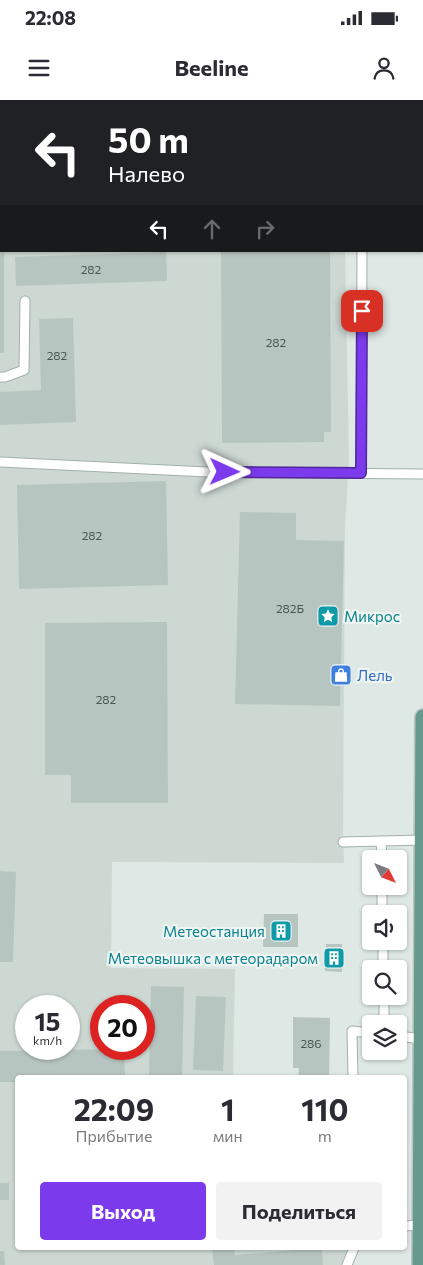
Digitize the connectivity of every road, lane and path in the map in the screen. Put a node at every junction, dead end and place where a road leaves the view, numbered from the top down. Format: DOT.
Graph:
graph roads {
  1 [pos="362,252"];
  2 [pos="25,301"];
  3 [pos="0,377"];
  4 [pos="0,462"];
  5 [pos="361,473"];
  6 [pos="423,474"];
  7 [pos="423,717"];
  8 [pos="422,840"];
  9 [pos="381,841"];
  10 [pos="343,842"];
  11 [pos="382,850"];
  12 [pos="362,1033"];
  13 [pos="407,1037"];
  14 [pos="421,1039"];
  15 [pos="422,1072"];
  16 [pos="353,1075"];
  17 [pos="422,1120"];
  18 [pos="413,1225"];
  19 [pos="353,1250"];
  20 [pos="347,1265"];
  21 [pos="420,1265"];
  1 -- 5 [label="lane"];
  2 -- 3 [label="lane"];
  4 -- 5 [label="lane"];
  5 -- 6 [label="lane"];
  7 -- 8 [label="main road"];
  8 -- 9 [label="lane"];
  8 -- 14 [label="main road"];
  9 -- 10 [label="lane"];
  9 -- 11 [label="lane"];
  12 -- 16 [label="lane"];
  13 -- 14 [label="lane"];
  14 -- 15 [label="main road"];
  15 -- 17 [label="main road"];
  17 -- 18 [label="main road"];
  18 -- 21 [label="main road"];
  19 -- 20 [label="lane"];
}
